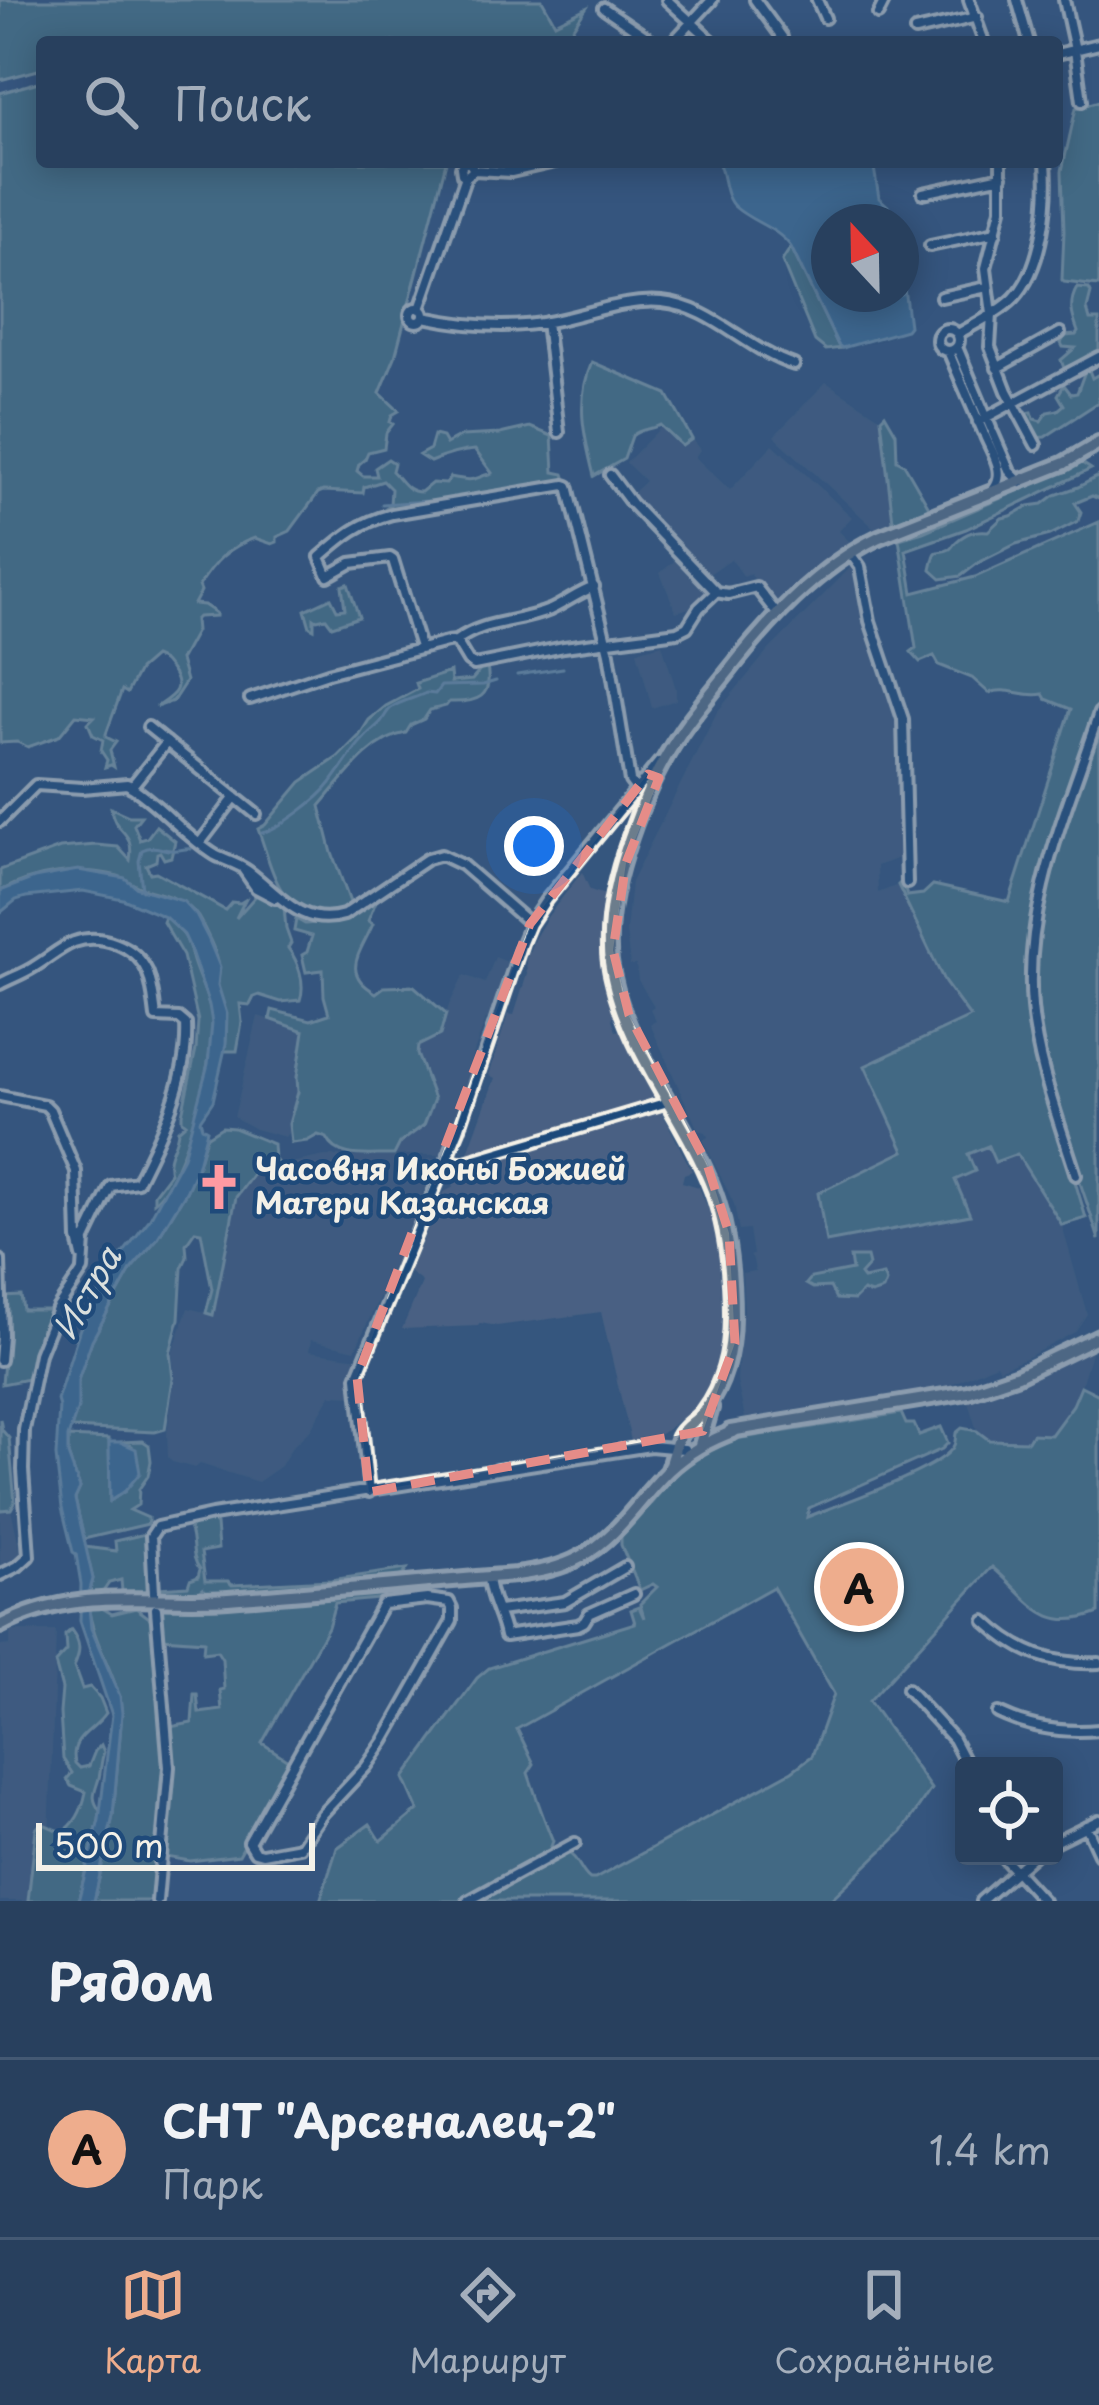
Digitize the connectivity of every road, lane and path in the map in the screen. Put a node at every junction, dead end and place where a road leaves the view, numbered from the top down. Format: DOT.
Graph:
graph roads {
  1 [pos="667,0"];
  2 [pos="712,0"];
  3 [pos="755,0"];
  4 [pos="817,0"];
  5 [pos="885,0"];
  6 [pos="969,0"];
  7 [pos="1017,0"];
  8 [pos="1064,0"];
  9 [pos="604,8"];
  10 [pos="878,14"];
  11 [pos="977,17"];
  12 [pos="825,18"];
  13 [pos="690,21"];
  14 [pos="915,31"];
  15 [pos="645,36"];
  16 [pos="679,36"];
  17 [pos="706,36"];
  18 [pos="781,36"];
  19 [pos="982,36"];
  20 [pos="1027,36"];
  21 [pos="1099,44"];
  22 [pos="1075,50"];
  23 [pos="1063,53"];
  24 [pos="1082,101"];
  25 [pos="529,168"];
  26 [pos="1001,168"];
  27 [pos="1046,168"];
  28 [pos="1002,176"];
  29 [pos="923,193"];
  30 [pos="996,232"];
  31 [pos="930,246"];
  32 [pos="987,287"];
  33 [pos="940,297"];
  34 [pos="992,314"];
  35 [pos="547,322"];
  36 [pos="1060,333"];
  37 [pos="958,334"];
  38 [pos="952,349"];
  39 [pos="1099,357"];
  40 [pos="794,365"];
  41 [pos="997,368"];
  42 [pos="1013,404"];
  43 [pos="986,428"];
  44 [pos="559,432"];
  45 [pos="1099,443"];
  46 [pos="1036,445"];
  47 [pos="610,476"];
  48 [pos="1020,482"];
  49 [pos="991,492"];
  50 [pos="851,555"];
  51 [pos="594,587"];
  52 [pos="716,592"];
  53 [pos="780,616"];
  54 [pos="455,641"];
  55 [pos="606,643"];
  56 [pos="420,647"];
  57 [pos="250,699"];
  58 [pos="1099,713"];
  59 [pos="148,727"];
  60 [pos="167,742"];
  61 [pos="654,777"];
  62 [pos="131,787"];
  63 [pos="636,789"];
  64 [pos="235,797"];
  65 [pos="256,814"];
  66 [pos="0,821"];
  67 [pos="200,843"];
  68 [pos="907,883"];
  69 [pos="530,924"];
  70 [pos="0,984"];
  71 [pos="0,1096"];
  72 [pos="668,1102"];
  73 [pos="448,1159"];
  74 [pos="1076,1175"];
  75 [pos="82,1238"];
  76 [pos="0,1260"];
  77 [pos="1099,1336"];
  78 [pos="0,1360"];
  79 [pos="707,1416"];
  80 [pos="729,1431"];
  81 [pos="688,1440"];
  82 [pos="650,1446"];
  83 [pos="669,1467"];
  84 [pos="369,1492"];
  85 [pos="625,1568"];
  86 [pos="0,1576"];
  87 [pos="488,1577"];
  88 [pos="425,1582"];
  89 [pos="154,1593"];
  90 [pos="634,1594"];
  91 [pos="427,1599"];
  92 [pos="156,1609"];
  93 [pos="499,1611"];
  94 [pos="985,1621"];
  95 [pos="4,1622"];
  96 [pos="1099,1663"];
  97 [pos="907,1689"];
  98 [pos="998,1713"];
  99 [pos="1099,1730"];
  100 [pos="962,1757"];
  101 [pos="1099,1820"];
  102 [pos="1086,1826"];
  103 [pos="1063,1838"];
  104 [pos="575,1843"];
  105 [pos="1099,1854"];
  106 [pos="1010,1865"];
  107 [pos="1021,1865"];
  108 [pos="1015,1870"];
  109 [pos="157,1901"];
  110 [pos="468,1901"];
  111 [pos="981,1901"];
  112 [pos="1043,1901"];
  1 -- 13 [label="street"];
  2 -- 13 [label="street"];
  3 -- 18 [label="street"];
  4 -- 12 [label="street"];
  5 -- 10 [label="street"];
  6 -- 11 [label="street"];
  7 -- 20 [label="street"];
  8 -- 22 [label="street"];
  9 -- 15 [label="street"];
  11 -- 14 [label="street"];
  11 -- 19 [label="street"];
  13 -- 16 [label="street"];
  13 -- 17 [label="street"];
  21 -- 22 [label="street"];
  22 -- 23 [label="street"];
  22 -- 24 [label="street"];
  25 -- 35 [label="street"];
  26 -- 28 [label="street"];
  27 -- 34 [label="street"];
  28 -- 29 [label="street"];
  28 -- 30 [label="street"];
  30 -- 31 [label="street"];
  30 -- 32 [label="street"];
  32 -- 33 [label="street"];
  32 -- 34 [label="street"];
  34 -- 37 [label="street"];
  34 -- 41 [label="street"];
  35 -- 40 [label="street"];
  35 -- 44 [label="street"];
  36 -- 41 [label="street"];
  37 -- 38 [label="street"];
  37 -- 38 [label="street"];
  38 -- 43 [label="street"];
  39 -- 42 [label="street"];
  41 -- 42 [label="street"];
  42 -- 43 [label="street"];
  42 -- 46 [label="street"];
  43 -- 48 [label="street"];
  43 -- 49 [label="street"];
  45 -- 48 [label="main road"];
  47 -- 52 [label="street"];
  48 -- 49 [label="main road"];
  48 -- 50 [label="main road"];
  49 -- 50 [label="main road"];
  50 -- 53 [label="main road"];
  50 -- 68 [label="street"];
  51 -- 54 [label="street"];
  51 -- 55 [label="street"];
  51 -- 56 [label="street"];
  52 -- 53 [label="street"];
  52 -- 55 [label="street"];
  53 -- 61 [label="main road"];
  53 -- 61 [label="main road"];
  54 -- 55 [label="street"];
  54 -- 56 [label="street"];
  55 -- 63 [label="street"];
  56 -- 57 [label="street"];
  58 -- 74 [label="street"];
  59 -- 60 [label="street"];
  60 -- 62 [label="street"];
  60 -- 64 [label="street"];
  61 -- 63 [label="street"];
  61 -- 72 [label="main road"];
  61 -- 79 [label="main road"];
  62 -- 66 [label="street"];
  62 -- 67 [label="street"];
  63 -- 69 [label="street"];
  64 -- 65 [label="street"];
  64 -- 67 [label="street"];
  67 -- 69 [label="street"];
  69 -- 73 [label="street"];
  70 -- 75 [label="street"];
  71 -- 75 [label="street"];
  72 -- 73 [label="street"];
  72 -- 81 [label="main road"];
  73 -- 84 [label="street"];
  75 -- 86 [label="street"];
  76 -- 78 [label="street"];
  77 -- 80 [label="main road"];
  79 -- 80 [label="main road"];
  79 -- 81 [label="main road"];
  80 -- 81 [label="main road"];
  81 -- 82 [label="street"];
  81 -- 82 [label="street"];
  81 -- 83 [label="main road"];
  81 -- 83 [label="main road"];
  82 -- 84 [label="street"];
  83 -- 87 [label="main road"];
  84 -- 89 [label="street"];
  85 -- 93 [label="street"];
  87 -- 88 [label="main road"];
  87 -- 93 [label="street"];
  88 -- 91 [label="street"];
  88 -- 95 [label="main road"];
  90 -- 93 [label="street"];
  91 -- 91 [label="street"];
  92 -- 109 [label="street"];
  94 -- 96 [label="street"];
  97 -- 100 [label="street"];
  98 -- 99 [label="street"];
  101 -- 102 [label="street"];
  102 -- 103 [label="street"];
  102 -- 105 [label="street"];
  104 -- 110 [label="street"];
  106 -- 108 [label="street"];
  107 -- 108 [label="street"];
  108 -- 111 [label="street"];
  108 -- 112 [label="street"];
}
